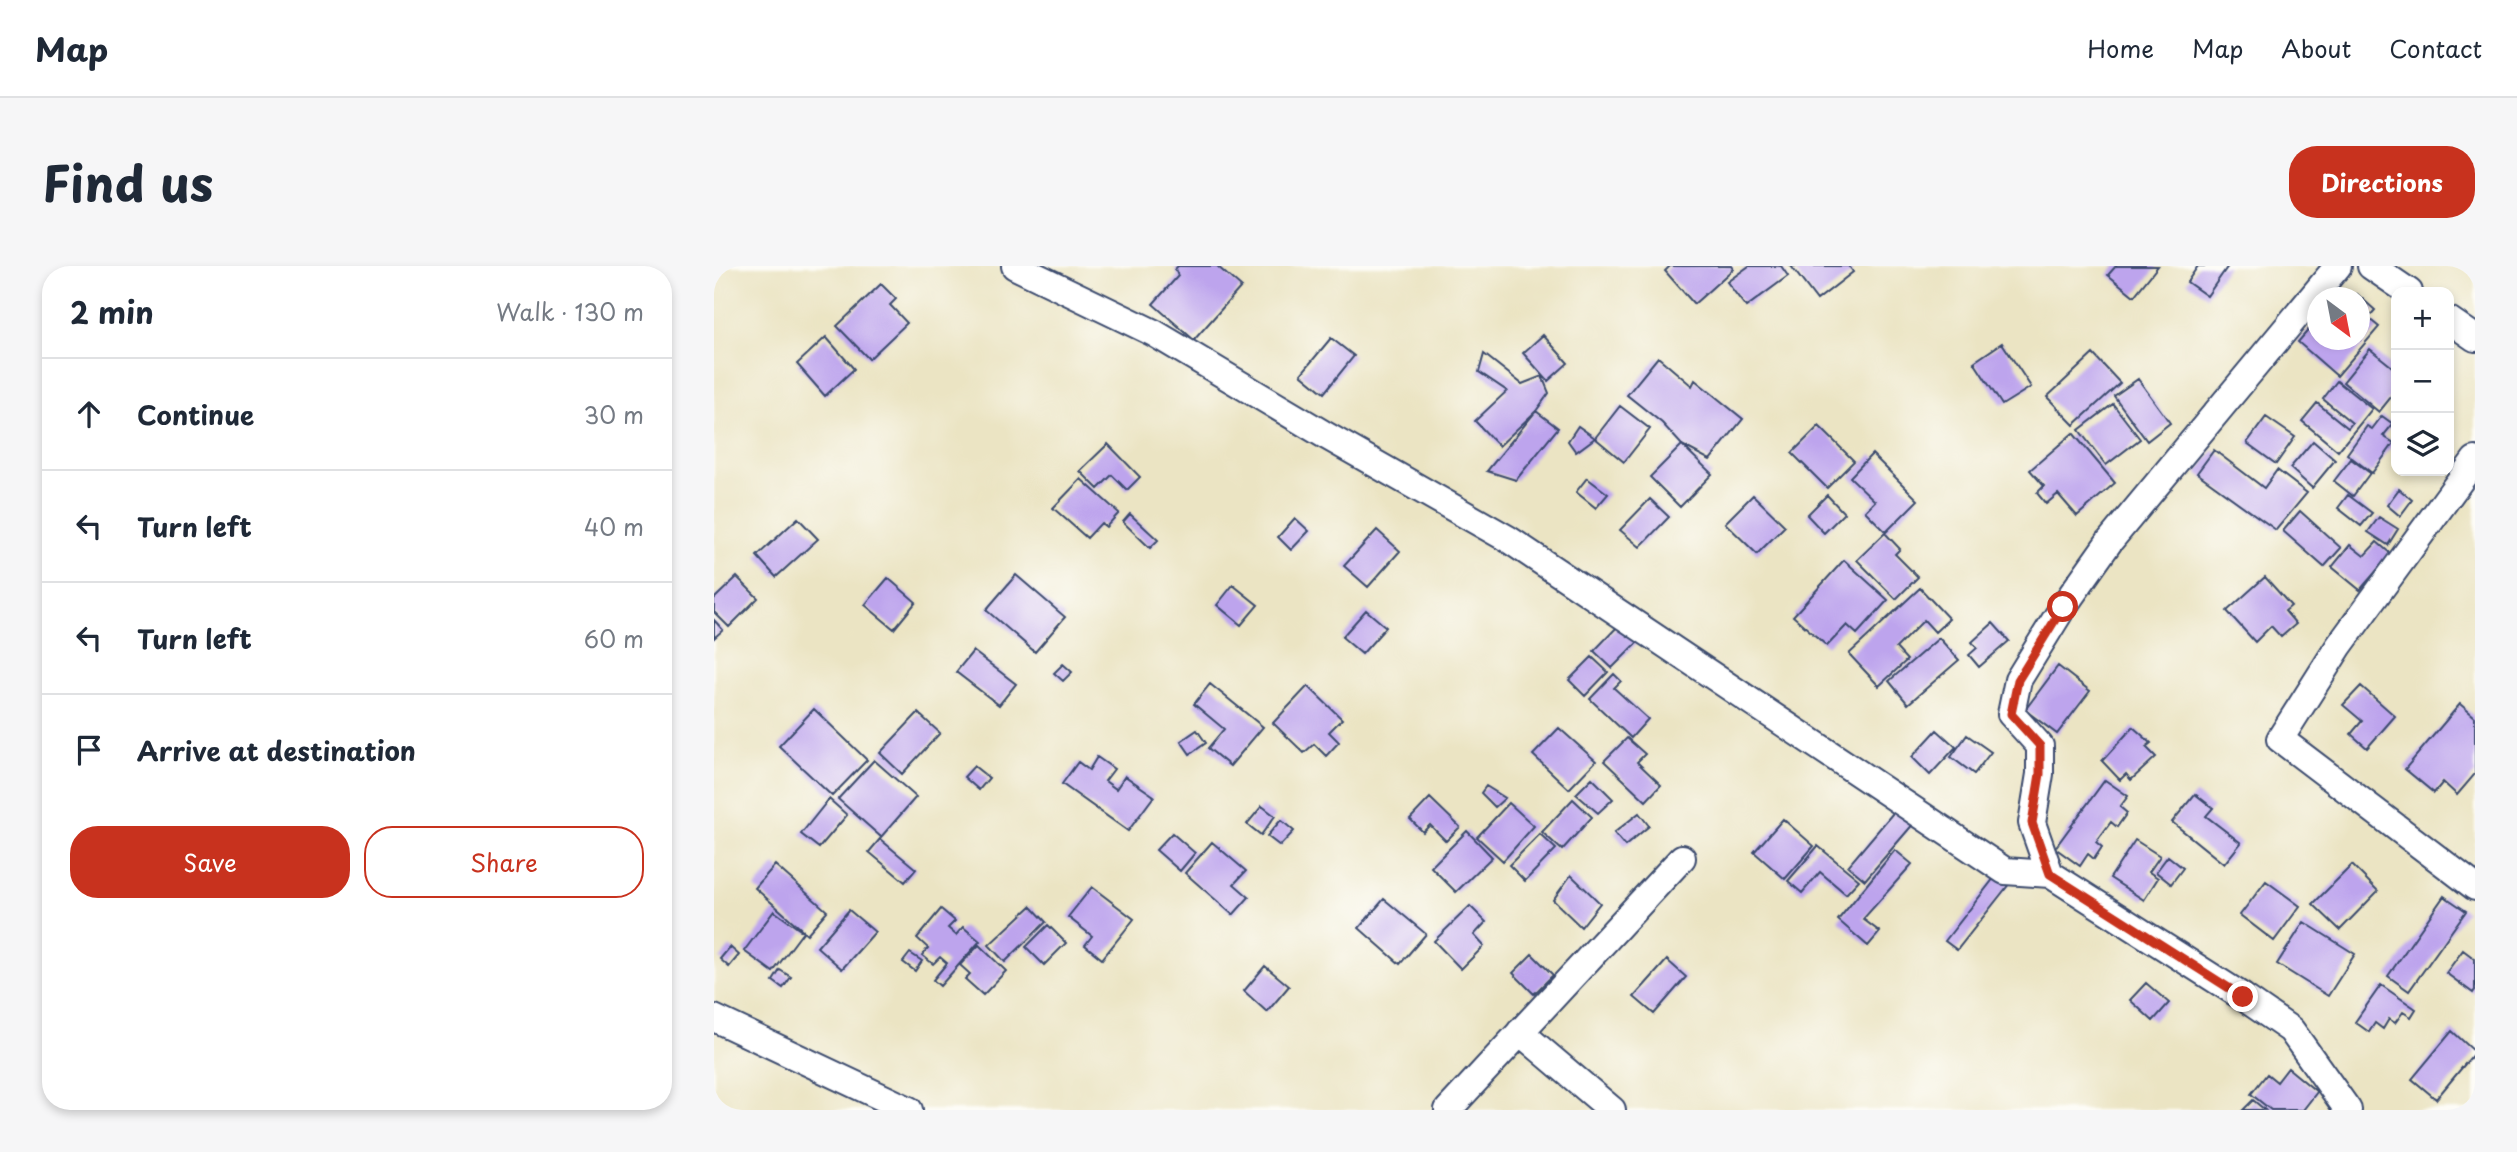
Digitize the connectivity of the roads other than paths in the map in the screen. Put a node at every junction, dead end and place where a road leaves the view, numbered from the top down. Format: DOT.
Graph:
graph roads {
  1 [pos="1015,266"];
  2 [pos="2338,266"];
  3 [pos="2371,266"];
  4 [pos="2402,287"];
  5 [pos="2454,323"];
  6 [pos="2475,338"];
  7 [pos="2475,460"];
  8 [pos="1682,858"];
  9 [pos="2050,874"];
  10 [pos="2475,887"];
  11 [pos="714,1018"];
  12 [pos="1520,1032"];
  13 [pos="909,1110"];
  14 [pos="1448,1110"];
  15 [pos="1612,1110"];
  16 [pos="2348,1110"];
  1 -- 9 [label="street"];
  2 -- 9 [label="street"];
  3 -- 4 [label="street"];
  5 -- 6 [label="street"];
  7 -- 10 [label="street"];
  8 -- 12 [label="street"];
  9 -- 16 [label="street"];
  11 -- 13 [label="street"];
  12 -- 14 [label="street"];
  12 -- 15 [label="street"];
}
